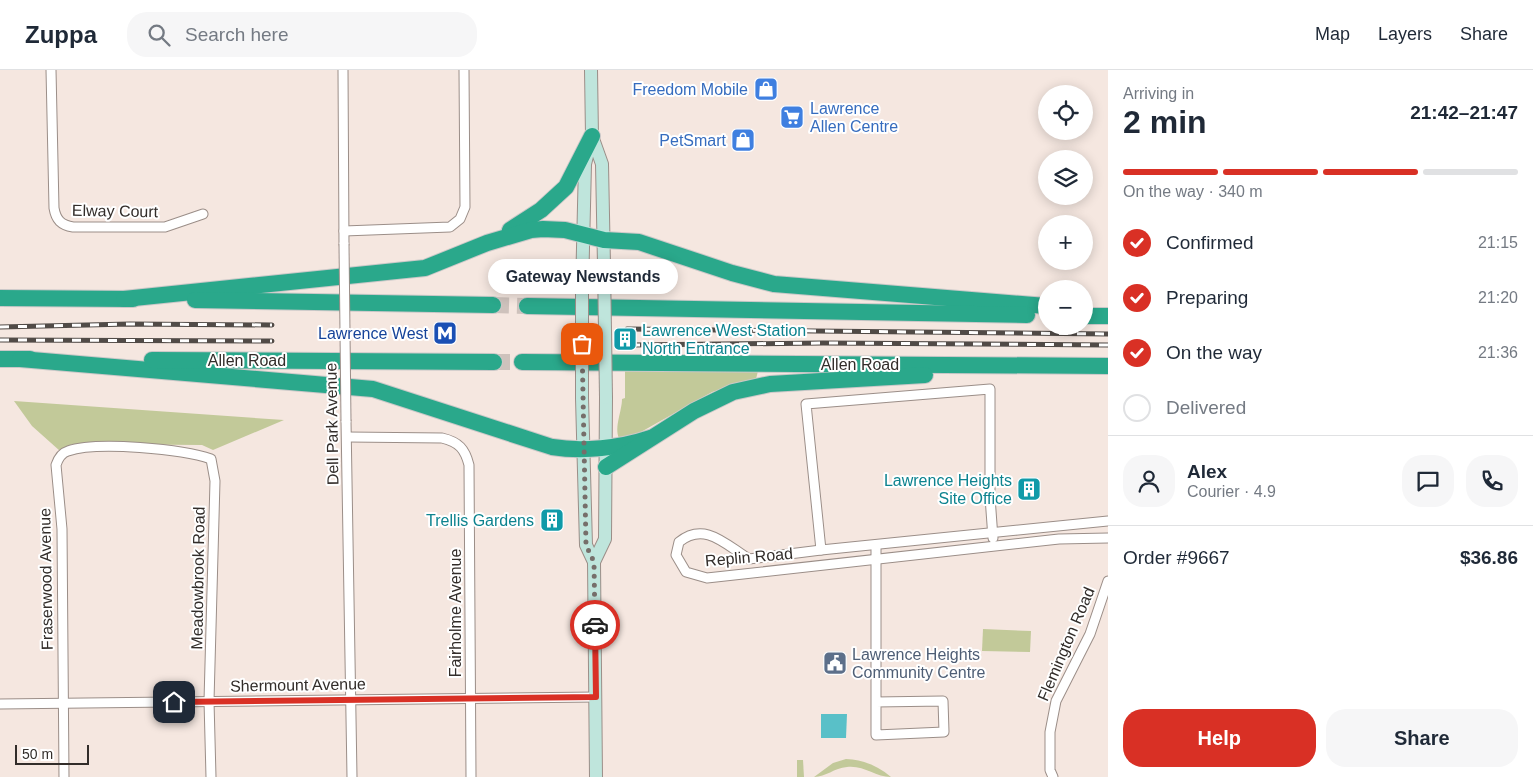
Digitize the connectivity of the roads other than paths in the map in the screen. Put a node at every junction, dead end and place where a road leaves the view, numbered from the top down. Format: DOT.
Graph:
graph roads {
  1 [pos="51,70"];
  2 [pos="343,70"];
  3 [pos="464,70"];
  4 [pos="591,70"];
  5 [pos="592,136"];
  6 [pos="203,214"];
  7 [pos="344,231"];
  8 [pos="582,235"];
  9 [pos="604,240"];
  10 [pos="487,243"];
  11 [pos="0,298"];
  12 [pos="124,299"];
  13 [pos="493,305"];
  14 [pos="1038,305"];
  15 [pos="527,306"];
  16 [pos="1038,316"];
  17 [pos="1093,316"];
  18 [pos="1108,316"];
  19 [pos="0,359"];
  20 [pos="20,359"];
  21 [pos="494,362"];
  22 [pos="522,362"];
  23 [pos="1075,366"];
  24 [pos="1108,366"];
  25 [pos="348,438"];
  26 [pos="650,438"];
  27 [pos="606,446"];
  28 [pos="133,447"];
  29 [pos="583,448"];
  30 [pos="606,467"];
  31 [pos="1108,520"];
  32 [pos="992,533"];
  33 [pos="1108,538"];
  34 [pos="876,545"];
  35 [pos="994,546"];
  36 [pos="821,550"];
  37 [pos="876,560"];
  38 [pos="594,562"];
  39 [pos="1108,581"];
  40 [pos="470,697"];
  41 [pos="596,697"];
  42 [pos="352,699"];
  43 [pos="209,701"];
  44 [pos="876,702"];
  45 [pos="64,703"];
  46 [pos="0,704"];
  47 [pos="64,777"];
  48 [pos="211,777"];
  49 [pos="352,777"];
  50 [pos="471,777"];
  51 [pos="596,777"];
  52 [pos="1053,777"];
  1 -- 6 [label="street, Elway Court"];
  2 -- 7 [label="street, Dell Park Avenue"];
  3 -- 7 [label="street"];
  4 -- 5 [label="main road"];
  5 -- 8 [label="main road"];
  5 -- 9 [label="main road"];
  5 -- 10 [label="highway"];
  7 -- 25 [label="street, Dell Park Avenue, bridge"];
  8 -- 9 [label="highway"];
  8 -- 10 [label="highway"];
  8 -- 29 [label="main road, bridge"];
  9 -- 14 [label="highway"];
  9 -- 27 [label="main road, bridge"];
  10 -- 12 [label="highway"];
  11 -- 12 [label="highway"];
  12 -- 13 [label="highway"];
  15 -- 16 [label="highway"];
  17 -- 18 [label="highway"];
  19 -- 20 [label="highway, Allen Road"];
  20 -- 21 [label="highway, Allen Road"];
  20 -- 29 [label="highway"];
  22 -- 23 [label="highway, Allen Road"];
  23 -- 24 [label="highway, Allen Road"];
  23 -- 26 [label="highway"];
  25 -- 40 [label="street, Fairholme Avenue"];
  25 -- 42 [label="street, Dell Park Avenue"];
  26 -- 27 [label="highway"];
  26 -- 30 [label="highway"];
  27 -- 29 [label="highway"];
  27 -- 30 [label="main road"];
  28 -- 43 [label="street, Meadowbrook Road"];
  28 -- 45 [label="street, Fraserwood Avenue"];
  29 -- 38 [label="main road"];
  30 -- 38 [label="main road"];
  31 -- 32 [label="street, Replin Road"];
  32 -- 34 [label="street, Replin Road"];
  32 -- 35 [label="street"];
  32 -- 36 [label="street"];
  33 -- 35 [label="street, Replin Road"];
  34 -- 36 [label="street, Replin Road"];
  34 -- 37 [label="street"];
  35 -- 37 [label="street, Replin Road"];
  36 -- 37 [label="street, Replin Road"];
  37 -- 44 [label="street"];
  38 -- 41 [label="main road"];
  39 -- 52 [label="street, Flemington Road"];
  40 -- 41 [label="street, Shermount Avenue"];
  40 -- 42 [label="street, Shermount Avenue"];
  40 -- 50 [label="street, Fairholme Avenue"];
  41 -- 51 [label="main road"];
  42 -- 43 [label="street, Shermount Avenue"];
  42 -- 49 [label="street, Dell Park Avenue"];
  43 -- 45 [label="street, Shermount Avenue"];
  43 -- 48 [label="street, Meadowbrook Road"];
  44 -- 44 [label="street"];
  45 -- 46 [label="street, Shermount Avenue"];
  45 -- 47 [label="street, Fraserwood Avenue"];
}
